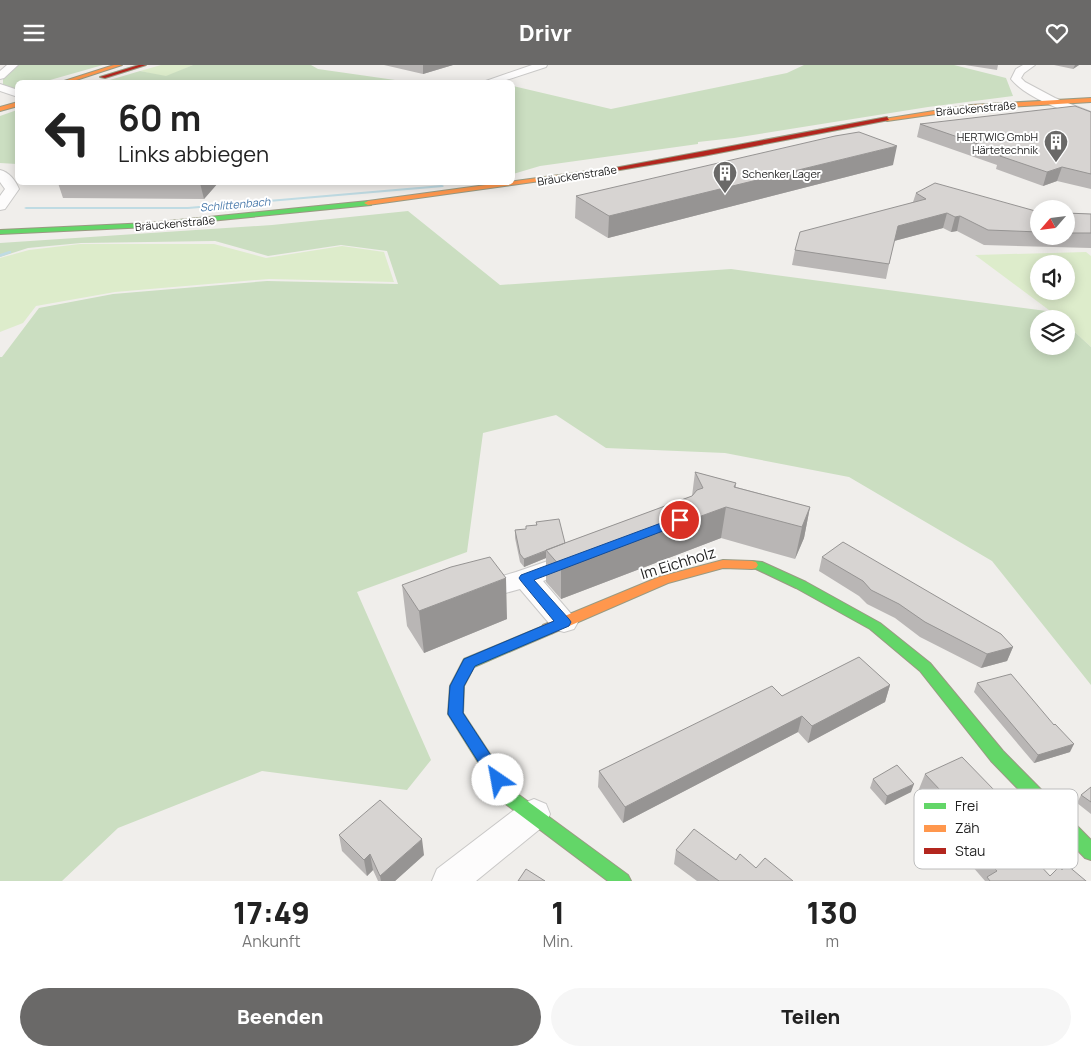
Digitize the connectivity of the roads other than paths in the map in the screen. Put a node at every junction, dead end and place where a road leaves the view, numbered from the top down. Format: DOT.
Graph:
graph roads {
  1 [pos="12,65"];
  2 [pos="144,65"];
  3 [pos="542,65"];
  4 [pos="1030,65"];
  5 [pos="121,67"];
  6 [pos="0,76"];
  7 [pos="71,80"];
  8 [pos="92,80"];
  9 [pos="494,80"];
  10 [pos="0,87"];
  11 [pos="15,94"];
  12 [pos="15,96"];
  13 [pos="1091,100"];
  14 [pos="0,101"];
  15 [pos="1056,101"];
  16 [pos="15,105"];
  17 [pos="0,109"];
  18 [pos="1091,116"];
  19 [pos="0,174"];
  20 [pos="514,185"];
  21 [pos="515,185"];
  22 [pos="0,207"];
  23 [pos="0,231"];
  24 [pos="598,551"];
  25 [pos="525,578"];
  26 [pos="456,597"];
  27 [pos="564,622"];
  28 [pos="1029,789"];
  29 [pos="534,814"];
  30 [pos="1078,839"];
  31 [pos="1091,852"];
  32 [pos="449,881"];
  33 [pos="622,881"];
  1 -- 6 [label="street"];
  2 -- 5 [label="main road"];
  3 -- 9 [label="street"];
  4 -- 15 [label="street"];
  5 -- 7 [label="main road"];
  5 -- 8 [label="main road"];
  10 -- 11 [label="street"];
  12 -- 14 [label="main road"];
  13 -- 15 [label="main road, Bräuckenstraße"];
  15 -- 18 [label="street"];
  15 -- 21 [label="main road, Bräuckenstraße"];
  16 -- 17 [label="main road"];
  19 -- 22 [label="street"];
  20 -- 23 [label="main road, Bräuckenstraße"];
  24 -- 25 [label="street"];
  25 -- 26 [label="street"];
  25 -- 27 [label="street"];
  27 -- 28 [label="main road, Im Eichholz"];
  27 -- 29 [label="main road, Im Eichholz"];
  29 -- 32 [label="street"];
  29 -- 33 [label="main road, Im Eichholz"];
  30 -- 31 [label="main road, Im Eichholz"];
}
